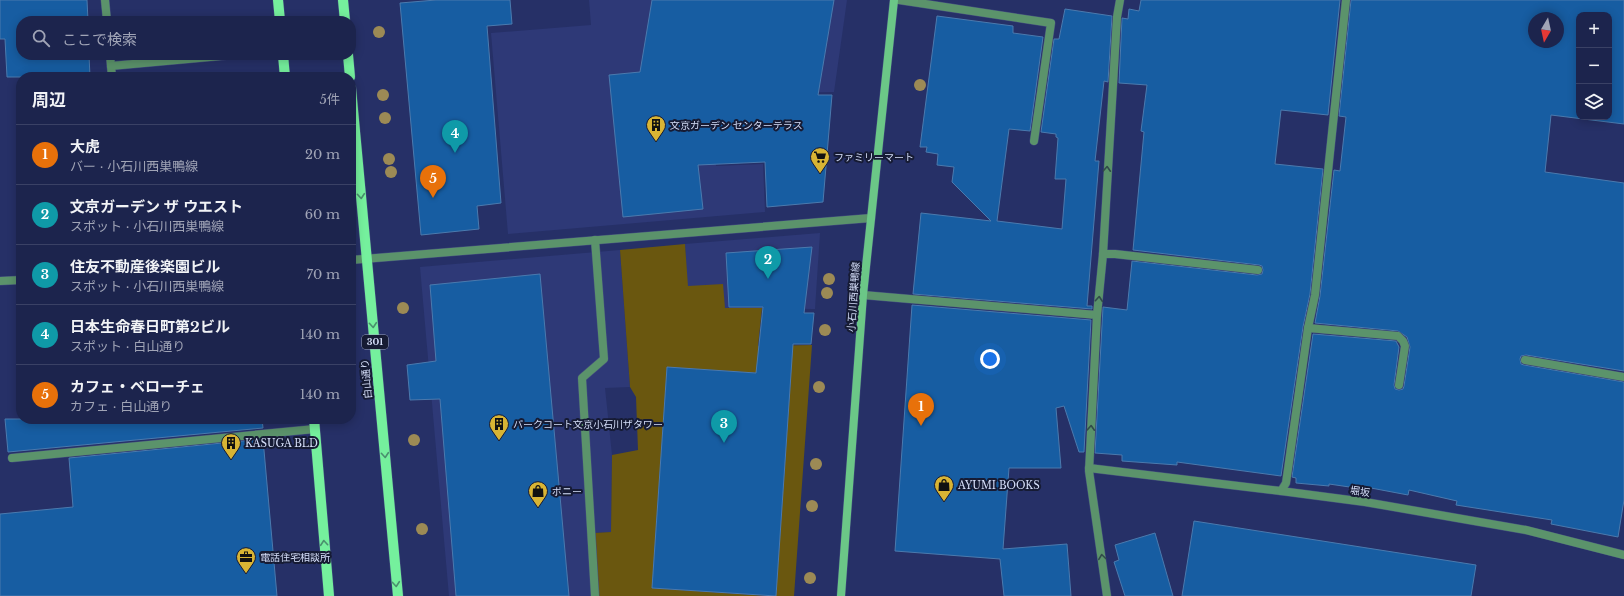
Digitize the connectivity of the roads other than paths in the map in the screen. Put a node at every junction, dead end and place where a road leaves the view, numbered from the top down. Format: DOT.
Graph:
graph roads {
  1 [pos="105,0"];
  2 [pos="278,0"];
  3 [pos="343,0"];
  4 [pos="894,0"];
  5 [pos="900,0"];
  6 [pos="1120,0"];
  7 [pos="1346,0"];
  8 [pos="106,16"];
  9 [pos="280,16"];
  10 [pos="345,16"];
  11 [pos="110,60"];
  12 [pos="177,60"];
  13 [pos="283,60"];
  14 [pos="348,60"];
  15 [pos="111,66"];
  16 [pos="112,72"];
  17 [pos="285,72"];
  18 [pos="350,72"];
  19 [pos="1034,140"];
  20 [pos="356,141"];
  21 [pos="871,218"];
  22 [pos="595,240"];
  23 [pos="1102,254"];
  24 [pos="367,259"];
  25 [pos="356,260"];
  26 [pos="1258,270"];
  27 [pos="16,280"];
  28 [pos="0,281"];
  29 [pos="863,295"];
  30 [pos="1097,315"];
  31 [pos="1308,328"];
  32 [pos="1525,360"];
  33 [pos="1624,377"];
  34 [pos="1399,384"];
  35 [pos="314,424"];
  36 [pos="12,458"];
  37 [pos="1089,468"];
  38 [pos="1282,491"];
  39 [pos="1624,555"];
  40 [pos="329,596"];
  41 [pos="398,596"];
  42 [pos="595,596"];
  43 [pos="841,596"];
  44 [pos="1107,596"];
  1 -- 8 [label="street"];
  2 -- 9 [label="main road"];
  3 -- 10 [label="main road"];
  4 -- 21 [label="main road, 小石川西巣鴨線"];
  5 -- 19 [label="street"];
  23 -- 6 [label="street, one-way"];
  7 -- 31 [label="street"];
  11 -- 15 [label="street"];
  12 -- 15 [label="street"];
  13 -- 17 [label="main road"];
  14 -- 18 [label="main road"];
  15 -- 16 [label="street"];
  20 -- 24 [label="main road, 白山通り / 301, one-way"];
  21 -- 22 [label="street"];
  21 -- 29 [label="main road, 小石川西巣鴨線"];
  22 -- 24 [label="street"];
  22 -- 42 [label="street"];
  23 -- 26 [label="street"];
  30 -- 23 [label="street, one-way"];
  24 -- 25 [label="street"];
  24 -- 41 [label="main road, 白山通り / 301, one-way"];
  27 -- 28 [label="street"];
  29 -- 30 [label="street"];
  29 -- 43 [label="main road, 小石川西巣鴨線"];
  37 -- 30 [label="street, one-way"];
  31 -- 34 [label="street"];
  31 -- 38 [label="street"];
  32 -- 33 [label="street"];
  35 -- 36 [label="street"];
  40 -- 35 [label="main road, one-way"];
  37 -- 38 [label="street, 堀坂"];
  44 -- 37 [label="street, one-way"];
  38 -- 39 [label="street, 堀坂"];
}
